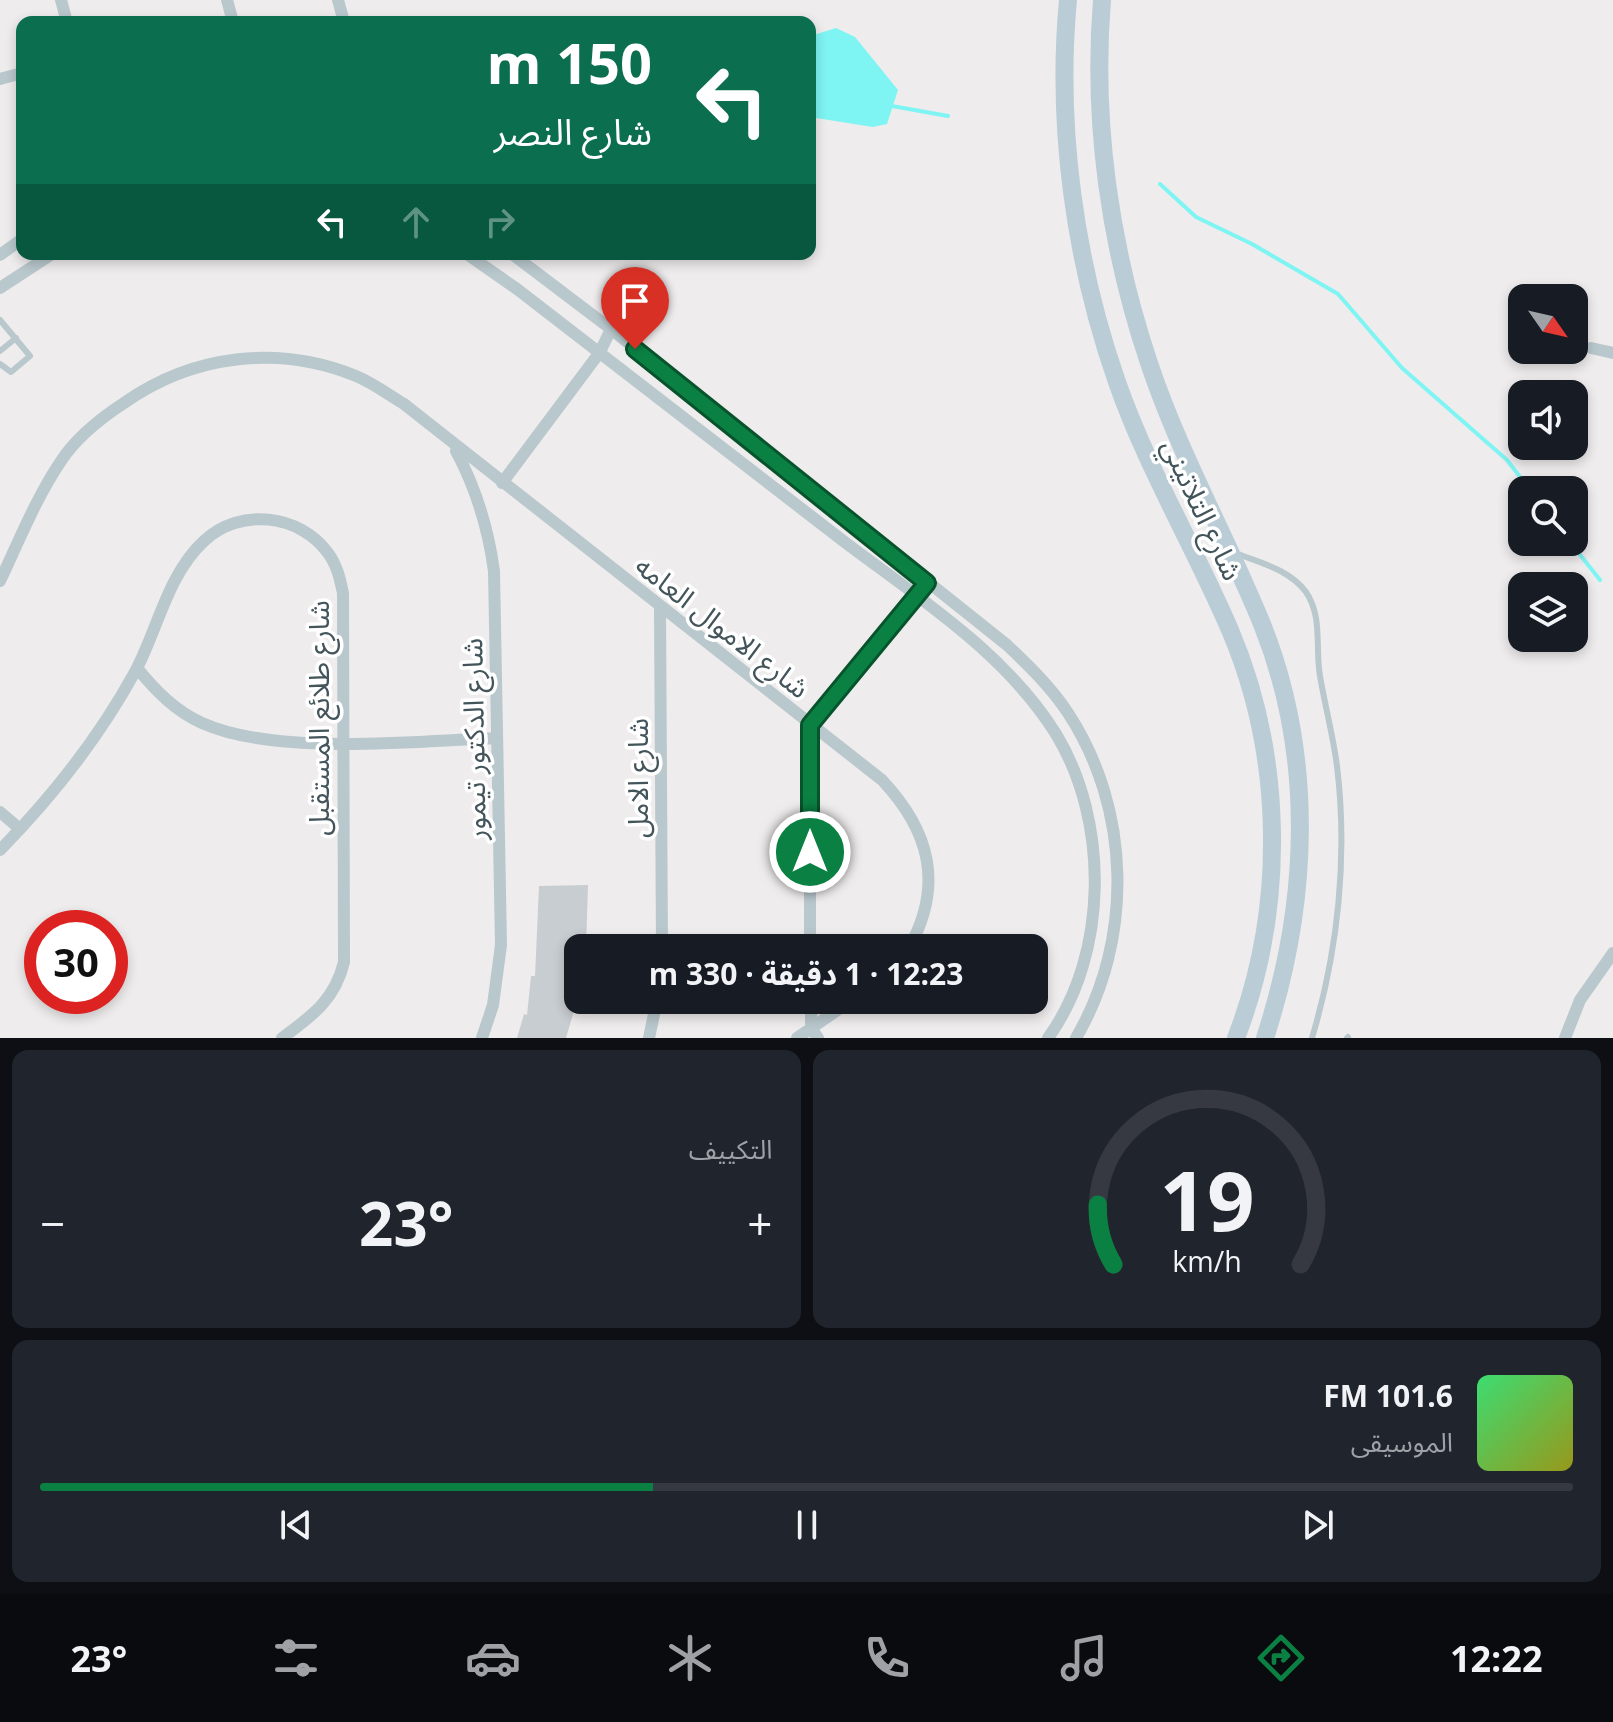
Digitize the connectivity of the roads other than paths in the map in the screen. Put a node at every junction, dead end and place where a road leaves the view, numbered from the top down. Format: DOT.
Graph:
graph roads {
  1 [pos="1068,0"];
  2 [pos="1102,0"];
  3 [pos="43,260"];
  4 [pos="475,260"];
  5 [pos="520,260"];
  6 [pos="0,288"];
  7 [pos="0,320"];
  8 [pos="611,329"];
  9 [pos="16,338"];
  10 [pos="1591,348"];
  11 [pos="0,351"];
  12 [pos="600,352"];
  13 [pos="1613,353"];
  14 [pos="0,364"];
  15 [pos="453,445"];
  16 [pos="502,483"];
  17 [pos="1228,550"];
  18 [pos="5,556"];
  19 [pos="0,581"];
  20 [pos="927,583"];
  21 [pos="917,597"];
  22 [pos="660,608"];
  23 [pos="137,668"];
  24 [pos="810,725"];
  25 [pos="496,738"];
  26 [pos="342,743"];
  27 [pos="0,812"];
  28 [pos="20,829"];
  29 [pos="0,850"];
  30 [pos="662,934"];
  31 [pos="810,934"];
  32 [pos="917,934"];
  33 [pos="1613,953"];
  34 [pos="654,1014"];
  35 [pos="836,1014"];
  36 [pos="814,1033"];
  37 [pos="282,1038"];
  38 [pos="482,1038"];
  39 [pos="649,1038"];
  40 [pos="797,1038"];
  41 [pos="1048,1038"];
  42 [pos="1076,1038"];
  43 [pos="1236,1038"];
  44 [pos="1265,1038"];
  45 [pos="1312,1038"];
  46 [pos="1565,1038"];
  1 -- 43 [label="main road, شارع التلاتيني"];
  2 -- 17 [label="main road, شارع التلاتيني"];
  3 -- 6 [label="street"];
  4 -- 12 [label="street"];
  5 -- 8 [label="street"];
  7 -- 9 [label="lane"];
  8 -- 12 [label="street"];
  8 -- 20 [label="street"];
  9 -- 11 [label="lane"];
  9 -- 14 [label="lane"];
  10 -- 13 [label="street"];
  12 -- 16 [label="street"];
  12 -- 21 [label="street"];
  15 -- 16 [label="street, شارع الاموال العامه"];
  15 -- 18 [label="street, شارع الاموال العامه"];
  15 -- 25 [label="street, شارع الدكتور تيمور"];
  16 -- 22 [label="street, شارع الاموال العامه"];
  17 -- 44 [label="main road, شارع التلاتيني"];
  17 -- 45 [label="lane"];
  18 -- 19 [label="street, شارع الاموال العامه"];
  20 -- 21 [label="street"];
  20 -- 42 [label="street"];
  21 -- 24 [label="street"];
  21 -- 41 [label="street"];
  22 -- 24 [label="street, شارع الاموال العامه"];
  22 -- 30 [label="street, شارع الامل"];
  23 -- 26 [label="street"];
  23 -- 26 [label="street, شارع طلائع المستقبل"];
  23 -- 28 [label="street, شارع طلائع المستقبل"];
  24 -- 31 [label="street"];
  24 -- 32 [label="street, شارع الاموال العامه"];
  25 -- 26 [label="street"];
  25 -- 38 [label="street, شارع الدكتور تيمور"];
  26 -- 37 [label="street, شارع طلائع المستقبل"];
  27 -- 28 [label="street"];
  28 -- 29 [label="street, شارع طلائع المستقبل"];
  33 -- 46 [label="street"];
  34 -- 39 [label="street"];
  35 -- 36 [label="street"];
  36 -- 40 [label="street"];
}
